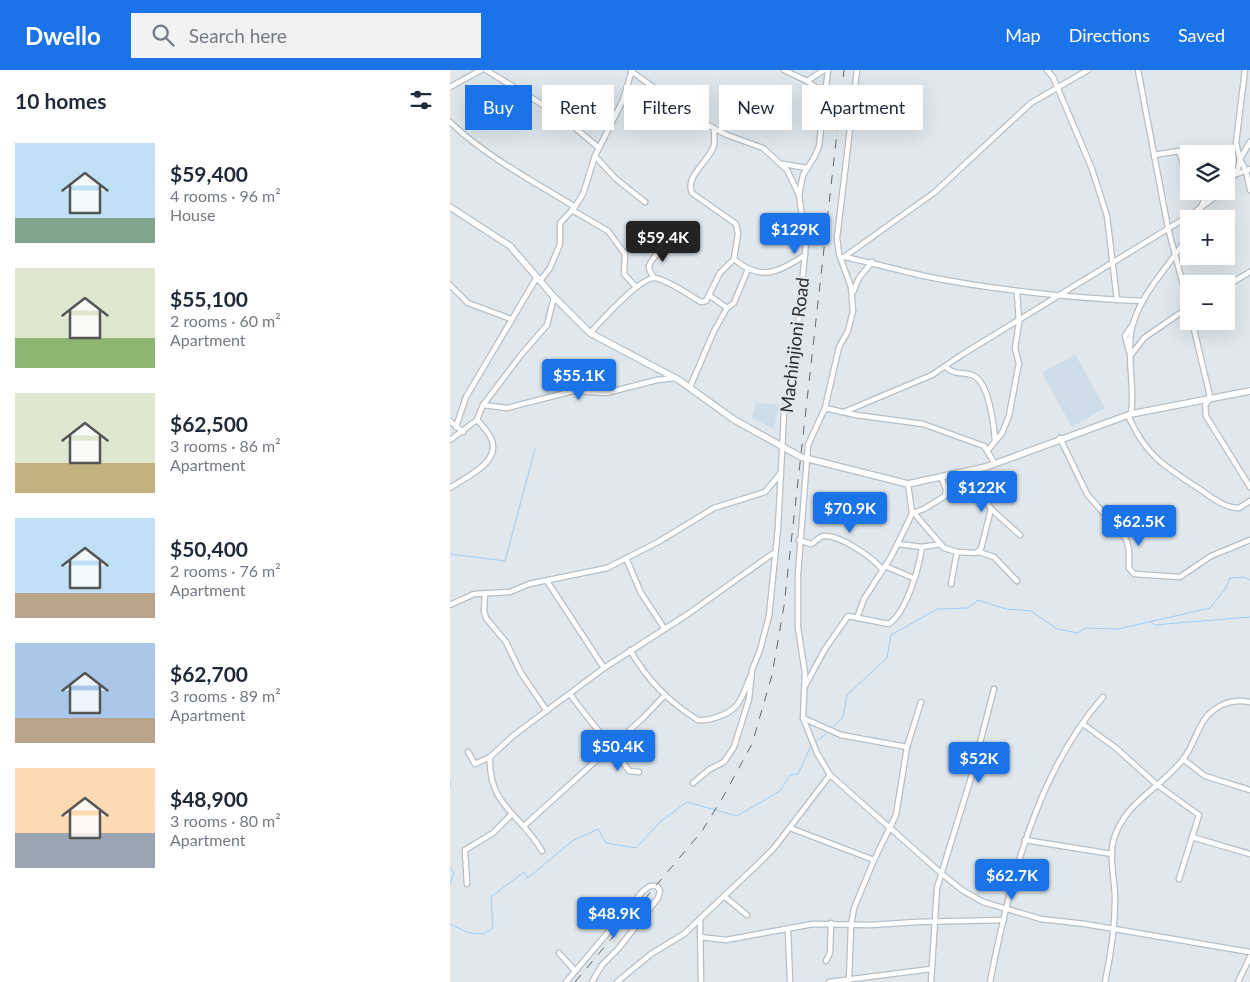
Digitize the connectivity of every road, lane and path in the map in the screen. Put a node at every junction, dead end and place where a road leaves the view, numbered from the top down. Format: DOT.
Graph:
graph roads {
  1 [pos="481,70"];
  2 [pos="486,70"];
  3 [pos="784,70"];
  4 [pos="824,70"];
  5 [pos="828,70"];
  6 [pos="857,70"];
  7 [pos="1047,70"];
  8 [pos="1088,70"];
  9 [pos="1138,70"];
  10 [pos="1245,70"];
  11 [pos="631,71"];
  12 [pos="807,81"];
  13 [pos="813,85"];
  14 [pos="825,85"];
  15 [pos="1057,86"];
  16 [pos="451,87"];
  17 [pos="450,95"];
  18 [pos="450,122"];
  19 [pos="714,129"];
  20 [pos="821,130"];
  21 [pos="1250,142"];
  22 [pos="599,148"];
  23 [pos="1180,154"];
  24 [pos="1154,155"];
  25 [pos="595,156"];
  26 [pos="1240,159"];
  27 [pos="782,164"];
  28 [pos="807,168"];
  29 [pos="1248,170"];
  30 [pos="1235,172"];
  31 [pos="1235,175"];
  32 [pos="1250,190"];
  33 [pos="799,195"];
  34 [pos="1204,200"];
  35 [pos="1212,200"];
  36 [pos="645,202"];
  37 [pos="452,208"];
  38 [pos="574,208"];
  39 [pos="1201,209"];
  40 [pos="450,215"];
  41 [pos="1168,228"];
  42 [pos="670,244"];
  43 [pos="1180,249"];
  44 [pos="1177,254"];
  45 [pos="805,255"];
  46 [pos="842,257"];
  47 [pos="734,259"];
  48 [pos="872,262"];
  49 [pos="1113,262"];
  50 [pos="748,269"];
  51 [pos="1250,272"];
  52 [pos="1182,275"];
  53 [pos="654,278"];
  54 [pos="538,279"];
  55 [pos="1235,281"];
  56 [pos="450,285"];
  57 [pos="636,287"];
  58 [pos="1017,291"];
  59 [pos="852,293"];
  60 [pos="710,296"];
  61 [pos="1057,296"];
  62 [pos="554,297"];
  63 [pos="1117,300"];
  64 [pos="1143,301"];
  65 [pos="727,308"];
  66 [pos="1180,313"];
  67 [pos="511,319"];
  68 [pos="1019,320"];
  69 [pos="1194,330"];
  70 [pos="590,333"];
  71 [pos="1130,354"];
  72 [pos="946,367"];
  73 [pos="677,378"];
  74 [pos="690,387"];
  75 [pos="1250,391"];
  76 [pos="1210,399"];
  77 [pos="483,405"];
  78 [pos="825,408"];
  79 [pos="844,412"];
  80 [pos="1129,415"];
  81 [pos="477,420"];
  82 [pos="450,421"];
  83 [pos="456,427"];
  84 [pos="463,432"];
  85 [pos="1060,438"];
  86 [pos="450,440"];
  87 [pos="995,441"];
  88 [pos="783,447"];
  89 [pos="988,450"];
  90 [pos="806,459"];
  91 [pos="995,464"];
  92 [pos="781,472"];
  93 [pos="970,472"];
  94 [pos="940,477"];
  95 [pos="908,484"];
  96 [pos="1250,487"];
  97 [pos="450,488"];
  98 [pos="1250,501"];
  99 [pos="991,509"];
  100 [pos="913,513"];
  101 [pos="1020,535"];
  102 [pos="799,540"];
  103 [pos="1250,540"];
  104 [pos="898,544"];
  105 [pos="940,544"];
  106 [pos="922,546"];
  107 [pos="775,552"];
  108 [pos="957,552"];
  109 [pos="980,552"];
  110 [pos="626,558"];
  111 [pos="884,568"];
  112 [pos="913,578"];
  113 [pos="547,581"];
  114 [pos="1017,581"];
  115 [pos="951,584"];
  116 [pos="485,593"];
  117 [pos="450,605"];
  118 [pos="857,618"];
  119 [pos="664,628"];
  120 [pos="630,650"];
  121 [pos="604,668"];
  122 [pos="752,670"];
  123 [pos="805,687"];
  124 [pos="994,689"];
  125 [pos="570,694"];
  126 [pos="666,695"];
  127 [pos="1103,697"];
  128 [pos="921,702"];
  129 [pos="1250,702"];
  130 [pos="547,711"];
  131 [pos="802,718"];
  132 [pos="1083,724"];
  133 [pos="612,746"];
  134 [pos="907,747"];
  135 [pos="468,752"];
  136 [pos="490,757"];
  137 [pos="1184,759"];
  138 [pos="639,772"];
  139 [pos="830,775"];
  140 [pos="693,783"];
  141 [pos="1156,784"];
  142 [pos="1250,790"];
  143 [pos="512,814"];
  144 [pos="524,826"];
  145 [pos="891,827"];
  146 [pos="790,828"];
  147 [pos="1192,837"];
  148 [pos="1025,840"];
  149 [pos="542,851"];
  150 [pos="1112,854"];
  151 [pos="1250,854"];
  152 [pos="874,860"];
  153 [pos="941,873"];
  154 [pos="1178,879"];
  155 [pos="467,884"];
  156 [pos="724,896"];
  157 [pos="1007,910"];
  158 [pos="747,915"];
  159 [pos="700,919"];
  160 [pos="1004,920"];
  161 [pos="933,922"];
  162 [pos="831,923"];
  163 [pos="851,924"];
  164 [pos="788,930"];
  165 [pos="1114,930"];
  166 [pos="700,937"];
  167 [pos="1250,952"];
  168 [pos="559,953"];
  169 [pos="1250,957"];
  170 [pos="826,961"];
  171 [pos="931,969"];
  172 [pos="575,971"];
  173 [pos="849,981"];
  174 [pos="566,982"];
  175 [pos="592,982"];
  176 [pos="617,982"];
  177 [pos="701,982"];
  178 [pos="790,982"];
  179 [pos="829,982"];
  180 [pos="930,982"];
  181 [pos="990,982"];
  182 [pos="1105,982"];
  183 [pos="1238,982"];
  1 -- 16 [label="street"];
  2 -- 22 [label="street"];
  3 -- 12 [label="street"];
  4 -- 12 [label="street"];
  5 -- 14 [label="street, Machinjioni Road"];
  6 -- 46 [label="street"];
  7 -- 15 [label="street"];
  8 -- 15 [label="street"];
  9 -- 24 [label="street"];
  10 -- 26 [label="street"];
  11 -- 19 [label="street"];
  11 -- 22 [label="street"];
  12 -- 13 [label="street"];
  15 -- 46 [label="street"];
  15 -- 49 [label="street"];
  16 -- 17 [label="street"];
  18 -- 38 [label="street"];
  19 -- 27 [label="street"];
  19 -- 47 [label="street"];
  20 -- 28 [label="street, Machinjioni Road"];
  21 -- 26 [label="street"];
  22 -- 25 [label="street"];
  23 -- 24 [label="street"];
  24 -- 41 [label="street"];
  25 -- 36 [label="street"];
  25 -- 38 [label="street"];
  26 -- 29 [label="street"];
  26 -- 30 [label="street"];
  27 -- 28 [label="street"];
  27 -- 33 [label="street"];
  28 -- 33 [label="street, Machinjioni Road"];
  29 -- 31 [label="street"];
  29 -- 32 [label="street"];
  33 -- 45 [label="street, Machinjioni Road"];
  34 -- 39 [label="street"];
  35 -- 39 [label="street"];
  37 -- 40 [label="street"];
  37 -- 54 [label="street"];
  38 -- 54 [label="street"];
  38 -- 57 [label="street"];
  39 -- 41 [label="street"];
  41 -- 44 [label="street"];
  41 -- 49 [label="street"];
  42 -- 53 [label="street"];
  43 -- 44 [label="street"];
  44 -- 52 [label="street"];
  44 -- 64 [label="street"];
  45 -- 50 [label="street"];
  45 -- 88 [label="street, Machinjioni Road"];
  46 -- 48 [label="street"];
  46 -- 59 [label="street"];
  47 -- 50 [label="street"];
  47 -- 60 [label="street"];
  48 -- 58 [label="street"];
  48 -- 59 [label="street"];
  49 -- 61 [label="street"];
  49 -- 63 [label="street"];
  50 -- 65 [label="street"];
  51 -- 55 [label="street"];
  53 -- 57 [label="street"];
  53 -- 60 [label="street"];
  54 -- 62 [label="street"];
  54 -- 67 [label="street"];
  56 -- 67 [label="street"];
  57 -- 70 [label="street"];
  58 -- 61 [label="street"];
  58 -- 68 [label="street"];
  59 -- 78 [label="street"];
  60 -- 65 [label="street"];
  61 -- 63 [label="street"];
  61 -- 68 [label="street"];
  62 -- 70 [label="street"];
  62 -- 77 [label="street"];
  63 -- 64 [label="street"];
  64 -- 71 [label="street"];
  65 -- 74 [label="street"];
  66 -- 71 [label="street"];
  67 -- 83 [label="street"];
  68 -- 72 [label="street"];
  68 -- 87 [label="street"];
  69 -- 76 [label="street"];
  70 -- 73 [label="street"];
  71 -- 80 [label="street"];
  72 -- 79 [label="street"];
  72 -- 87 [label="street"];
  73 -- 74 [label="street"];
  73 -- 77 [label="street"];
  74 -- 88 [label="street"];
  75 -- 76 [label="street"];
  76 -- 80 [label="street"];
  76 -- 96 [label="street"];
  77 -- 81 [label="street"];
  78 -- 79 [label="street"];
  78 -- 90 [label="street"];
  79 -- 89 [label="street"];
  80 -- 85 [label="street"];
  80 -- 98 [label="street"];
  81 -- 84 [label="street"];
  81 -- 97 [label="street"];
  82 -- 83 [label="street"];
  83 -- 84 [label="street"];
  84 -- 86 [label="street"];
  85 -- 91 [label="street"];
  85 -- 103 [label="street"];
  87 -- 89 [label="street"];
  88 -- 90 [label="street"];
  88 -- 92 [label="street, Machinjioni Road"];
  89 -- 91 [label="street"];
  90 -- 95 [label="street"];
  90 -- 102 [label="street"];
  91 -- 93 [label="street"];
  92 -- 107 [label="street, Machinjioni Road"];
  92 -- 110 [label="street"];
  93 -- 94 [label="street"];
  93 -- 99 [label="street"];
  94 -- 95 [label="street"];
  94 -- 100 [label="street"];
  95 -- 100 [label="street"];
  99 -- 101 [label="street"];
  99 -- 109 [label="street"];
  100 -- 104 [label="street"];
  100 -- 105 [label="street"];
  102 -- 111 [label="street"];
  102 -- 123 [label="street"];
  104 -- 106 [label="street"];
  104 -- 111 [label="street"];
  105 -- 106 [label="street"];
  105 -- 108 [label="street"];
  106 -- 112 [label="street"];
  107 -- 119 [label="street"];
  107 -- 122 [label="street, Machinjioni Road"];
  108 -- 109 [label="street"];
  108 -- 115 [label="street"];
  109 -- 114 [label="street"];
  110 -- 113 [label="street"];
  110 -- 119 [label="street"];
  111 -- 112 [label="street"];
  111 -- 118 [label="street"];
  112 -- 118 [label="street"];
  113 -- 116 [label="street"];
  113 -- 121 [label="street"];
  116 -- 117 [label="street"];
  116 -- 130 [label="street"];
  118 -- 123 [label="street"];
  119 -- 120 [label="street"];
  120 -- 121 [label="street"];
  120 -- 126 [label="street"];
  121 -- 125 [label="street"];
  122 -- 126 [label="street"];
  122 -- 140 [label="street"];
  123 -- 131 [label="street"];
  124 -- 153 [label="street"];
  125 -- 130 [label="street"];
  125 -- 133 [label="street"];
  126 -- 133 [label="street"];
  127 -- 132 [label="street"];
  128 -- 134 [label="street"];
  129 -- 137 [label="street"];
  130 -- 136 [label="street"];
  131 -- 134 [label="street"];
  131 -- 139 [label="street"];
  132 -- 141 [label="street"];
  132 -- 148 [label="street"];
  133 -- 138 [label="street"];
  133 -- 144 [label="street"];
  134 -- 145 [label="street"];
  135 -- 136 [label="street"];
  136 -- 143 [label="street"];
  137 -- 141 [label="street"];
  137 -- 142 [label="street"];
  139 -- 145 [label="street"];
  139 -- 146 [label="street"];
  141 -- 147 [label="street"];
  141 -- 150 [label="street"];
  143 -- 144 [label="street"];
  143 -- 155 [label="street"];
  144 -- 149 [label="street"];
  145 -- 152 [label="street"];
  145 -- 153 [label="street"];
  146 -- 152 [label="street"];
  146 -- 156 [label="street"];
  147 -- 151 [label="street"];
  147 -- 154 [label="street"];
  148 -- 150 [label="street"];
  148 -- 157 [label="street"];
  150 -- 165 [label="street"];
  152 -- 163 [label="street"];
  153 -- 157 [label="street"];
  153 -- 161 [label="street"];
  156 -- 158 [label="street"];
  156 -- 159 [label="street"];
  157 -- 160 [label="street"];
  157 -- 165 [label="street"];
  159 -- 166 [label="street"];
  159 -- 176 [label="street"];
  160 -- 161 [label="street"];
  160 -- 181 [label="street"];
  161 -- 163 [label="street"];
  161 -- 171 [label="street"];
  162 -- 163 [label="street"];
  162 -- 164 [label="street"];
  162 -- 170 [label="street"];
  163 -- 173 [label="street"];
  164 -- 166 [label="street"];
  164 -- 178 [label="street"];
  165 -- 167 [label="street"];
  165 -- 182 [label="street"];
  166 -- 177 [label="street"];
  168 -- 172 [label="street"];
  169 -- 183 [label="street"];
  171 -- 173 [label="street"];
  171 -- 180 [label="street"];
  172 -- 174 [label="street"];
  172 -- 175 [label="street"];
  173 -- 179 [label="street"];
}
